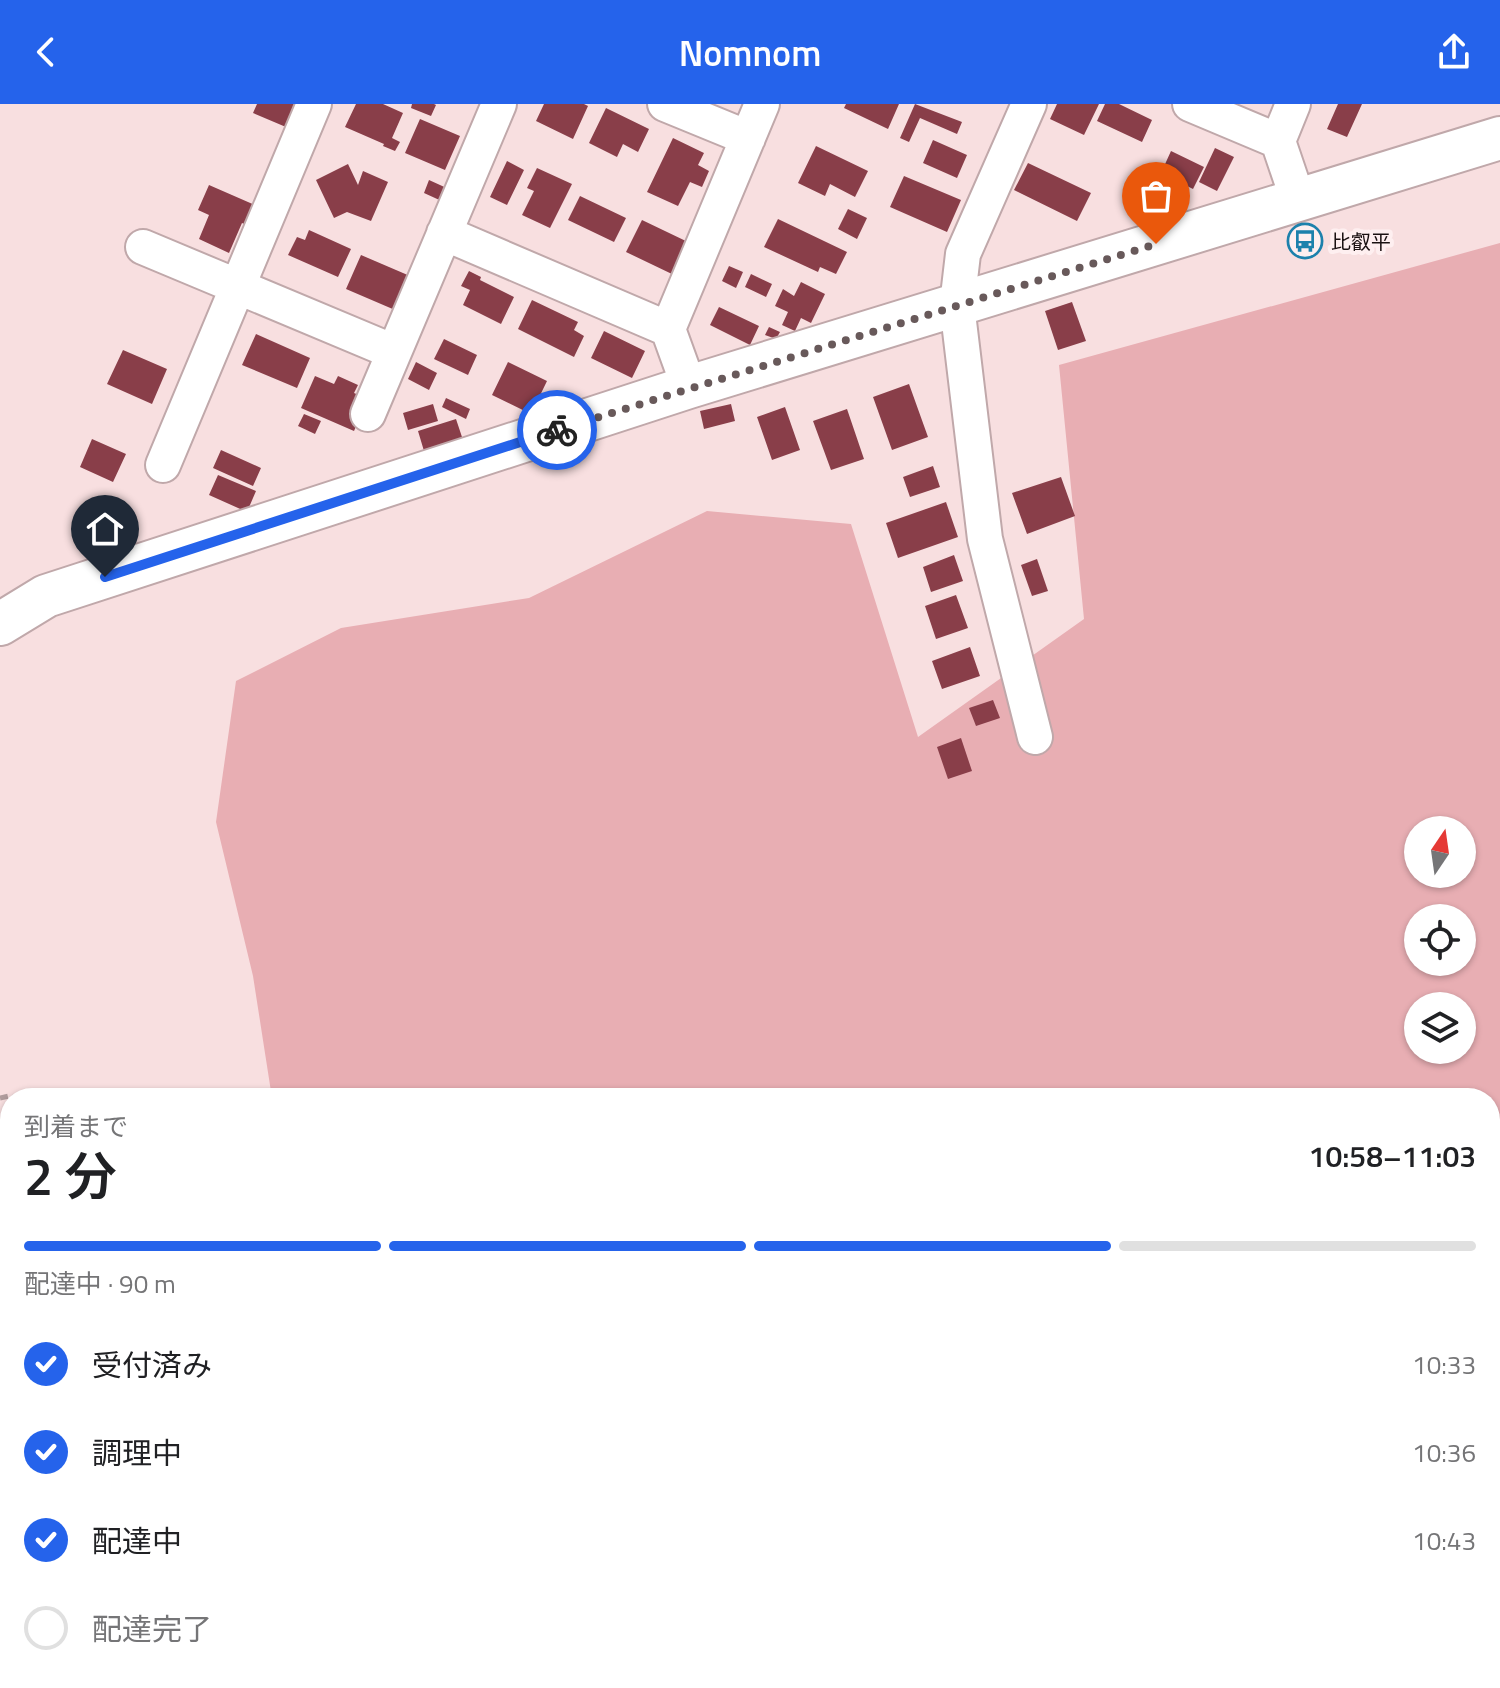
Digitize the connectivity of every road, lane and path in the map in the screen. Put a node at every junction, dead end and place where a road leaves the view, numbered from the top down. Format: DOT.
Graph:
graph roads {
  1 [pos="314,104"];
  2 [pos="499,104"];
  3 [pos="665,104"];
  4 [pos="762,104"];
  5 [pos="1029,104"];
  6 [pos="1190,104"];
  7 [pos="1293,104"];
  8 [pos="748,138"];
  9 [pos="1500,138"];
  10 [pos="1278,141"];
  11 [pos="1298,200"];
  12 [pos="444,233"];
  13 [pos="143,247"];
  14 [pos="238,286"];
  15 [pos="957,305"];
  16 [pos="668,329"];
  17 [pos="394,352"];
  18 [pos="689,387"];
  19 [pos="368,414"];
  20 [pos="163,465"];
  21 [pos="0,624"];
  22 [pos="1035,737"];
  1 -- 14 [label="street"];
  2 -- 12 [label="street"];
  3 -- 8 [label="street"];
  4 -- 8 [label="street"];
  5 -- 15 [label="street"];
  6 -- 10 [label="street"];
  7 -- 10 [label="street"];
  8 -- 16 [label="street"];
  9 -- 11 [label="street"];
  10 -- 11 [label="street"];
  11 -- 15 [label="street"];
  12 -- 16 [label="street"];
  12 -- 17 [label="street"];
  13 -- 14 [label="street"];
  14 -- 17 [label="street"];
  14 -- 20 [label="street"];
  15 -- 18 [label="street"];
  15 -- 22 [label="street"];
  16 -- 18 [label="street"];
  17 -- 19 [label="street"];
  18 -- 21 [label="street"];
}
